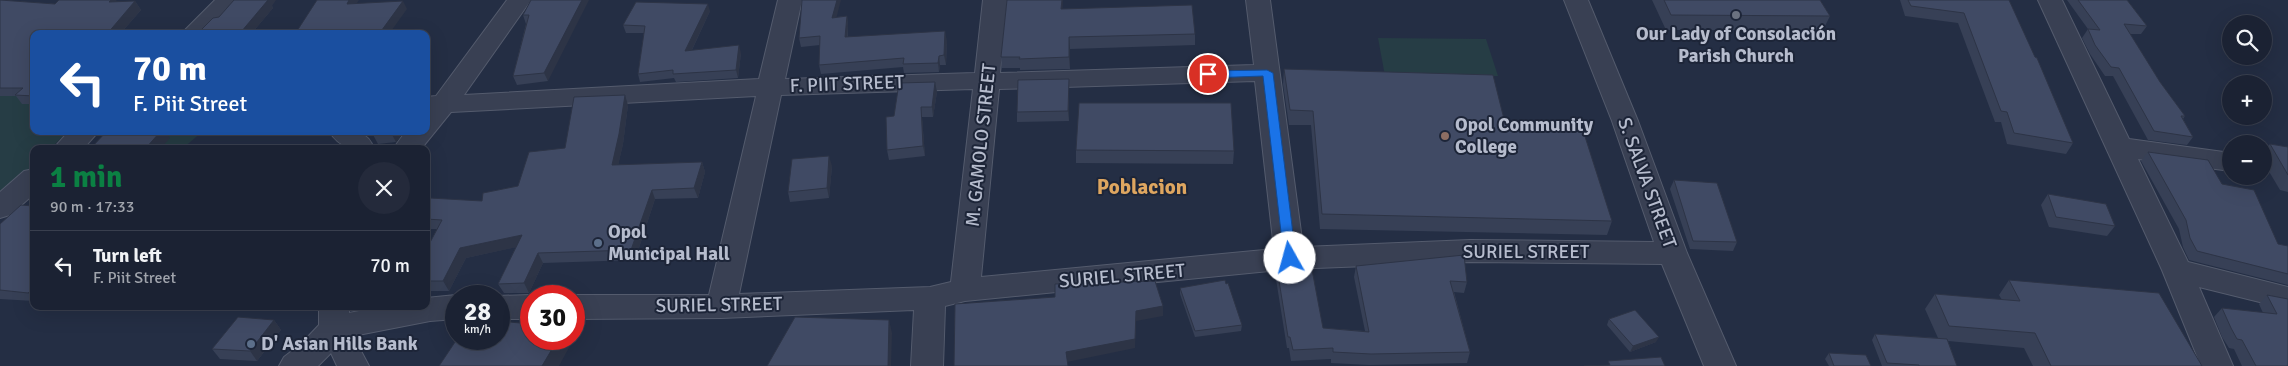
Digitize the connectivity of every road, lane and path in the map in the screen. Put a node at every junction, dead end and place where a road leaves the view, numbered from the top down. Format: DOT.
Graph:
graph roads {
  1 [pos="229,0"];
  2 [pos="519,0"];
  3 [pos="790,0"];
  4 [pos="995,0"];
  5 [pos="1258,0"];
  6 [pos="1576,0"];
  7 [pos="2050,0"];
  8 [pos="197,30"];
  9 [pos="1267,73"];
  10 [pos="988,80"];
  11 [pos="771,87"];
  12 [pos="435,105"];
  13 [pos="82,135"];
  14 [pos="348,135"];
  15 [pos="418,135"];
  16 [pos="70,145"];
  17 [pos="360,145"];
  18 [pos="409,145"];
  19 [pos="2118,146"];
  20 [pos="2222,161"];
  21 [pos="30,182"];
  22 [pos="0,208"];
  23 [pos="1672,252"];
  24 [pos="1290,258"];
  25 [pos="2177,270"];
  26 [pos="966,290"];
  27 [pos="930,298"];
  28 [pos="2288,298"];
  29 [pos="721,306"];
  30 [pos="585,307"];
  31 [pos="445,308"];
  32 [pos="430,309"];
  33 [pos="418,310"];
  34 [pos="334,317"];
  35 [pos="296,366"];
  36 [pos="353,366"];
  37 [pos="927,366"];
  38 [pos="1720,366"];
  39 [pos="2217,366"];
  1 -- 8 [label="street"];
  2 -- 12 [label="street"];
  3 -- 11 [label="street"];
  4 -- 10 [label="street, M. GAMOLO STREET"];
  5 -- 9 [label="street"];
  6 -- 23 [label="street, S. SALVA STREET"];
  7 -- 19 [label="street"];
  9 -- 10 [label="street, F. PIIT STREET"];
  9 -- 24 [label="street"];
  10 -- 11 [label="street, F. PIIT STREET"];
  10 -- 26 [label="street, M. GAMOLO STREET"];
  11 -- 12 [label="street, F. PIIT STREET"];
  11 -- 29 [label="street"];
  13 -- 16 [label="street"];
  14 -- 17 [label="street"];
  15 -- 18 [label="street"];
  19 -- 20 [label="street"];
  19 -- 25 [label="street"];
  21 -- 22 [label="street"];
  23 -- 24 [label="street, SURIEL STREET"];
  23 -- 38 [label="street, S. SALVA STREET"];
  24 -- 26 [label="street, SURIEL STREET"];
  25 -- 28 [label="street"];
  25 -- 39 [label="street"];
  26 -- 27 [label="street, SURIEL STREET"];
  27 -- 29 [label="street, SURIEL STREET"];
  27 -- 37 [label="street"];
  29 -- 30 [label="street, SURIEL STREET"];
  31 -- 32 [label="street"];
  33 -- 34 [label="street"];
  34 -- 35 [label="street"];
  34 -- 36 [label="street"];
}
